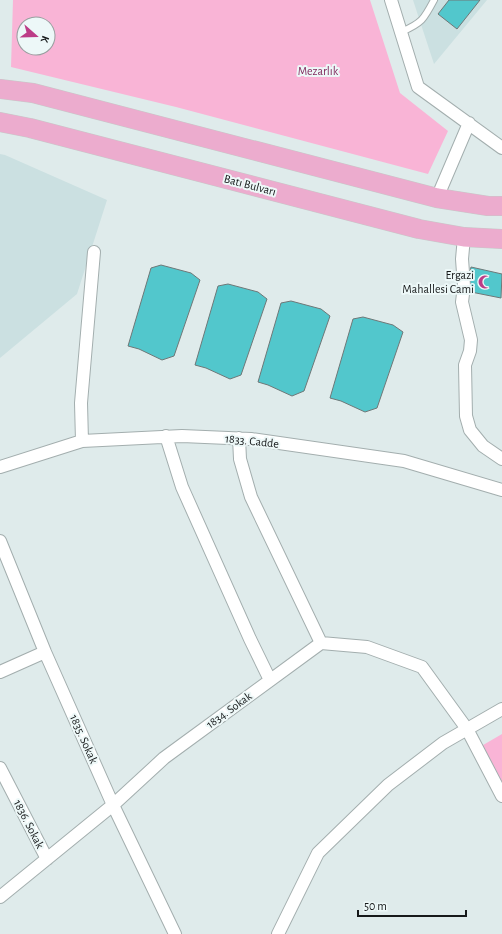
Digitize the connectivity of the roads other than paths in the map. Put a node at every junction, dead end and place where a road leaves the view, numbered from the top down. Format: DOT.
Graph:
graph roads {
  1 [pos="391,0"];
  2 [pos="434,0"];
  3 [pos="401,32"];
  4 [pos="0,89"];
  5 [pos="0,122"];
  6 [pos="469,123"];
  7 [pos="502,148"];
  8 [pos="437,198"];
  9 [pos="502,206"];
  10 [pos="464,237"];
  11 [pos="502,239"];
  12 [pos="94,252"];
  13 [pos="166,436"];
  14 [pos="239,438"];
  15 [pos="82,441"];
  16 [pos="502,459"];
  17 [pos="0,467"];
  18 [pos="502,490"];
  19 [pos="0,541"];
  20 [pos="321,643"];
  21 [pos="45,652"];
  22 [pos="0,672"];
  23 [pos="270,680"];
  24 [pos="502,710"];
  25 [pos="467,729"];
  26 [pos="0,768"];
  27 [pos="502,796"];
  28 [pos="113,805"];
  29 [pos="47,859"];
  30 [pos="0,897"];
  31 [pos="175,934"];
  32 [pos="278,934"];
  1 -- 3 [label="street"];
  2 -- 3 [label="lane"];
  3 -- 6 [label="street"];
  4 -- 8 [label="main road"];
  5 -- 10 [label="main road, Batı Bulvarı"];
  6 -- 7 [label="street"];
  6 -- 8 [label="street"];
  8 -- 9 [label="main road"];
  10 -- 11 [label="main road, Batı Bulvarı"];
  10 -- 16 [label="street"];
  12 -- 15 [label="street"];
  13 -- 14 [label="street, 1833. Cadde"];
  13 -- 15 [label="street, 1833. Cadde"];
  13 -- 23 [label="street"];
  14 -- 18 [label="street, 1833. Cadde"];
  14 -- 20 [label="street"];
  15 -- 17 [label="street, 1833. Cadde"];
  19 -- 21 [label="street, 1835. Sokak"];
  20 -- 23 [label="street, 1834. Sokak"];
  20 -- 25 [label="street"];
  21 -- 22 [label="street"];
  21 -- 28 [label="street, 1835. Sokak"];
  23 -- 28 [label="street, 1834. Sokak"];
  24 -- 25 [label="street"];
  25 -- 27 [label="street"];
  25 -- 32 [label="street"];
  26 -- 29 [label="street, 1836. Sokak"];
  28 -- 29 [label="street, 1834. Sokak"];
  28 -- 31 [label="street, 1835. Sokak"];
  29 -- 30 [label="street, 1834. Sokak"];
}
